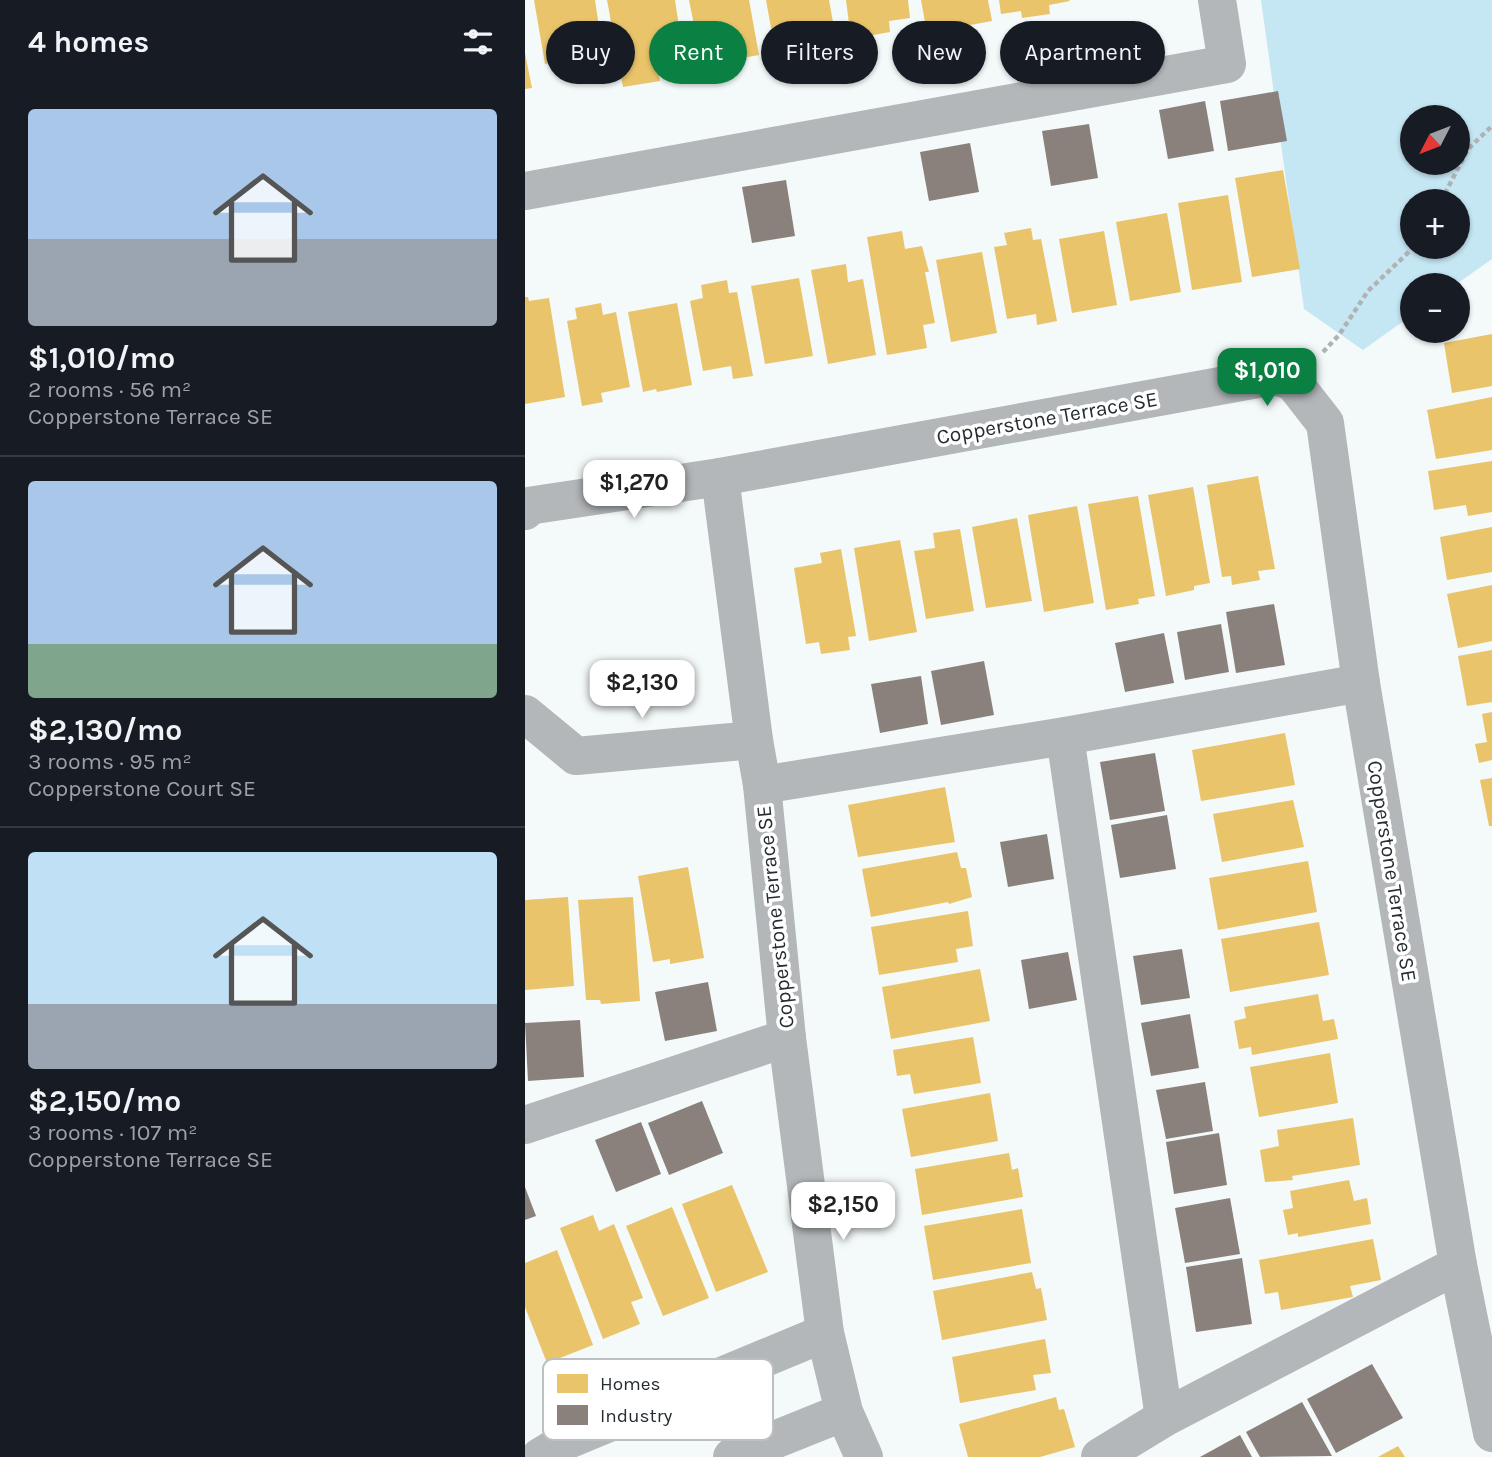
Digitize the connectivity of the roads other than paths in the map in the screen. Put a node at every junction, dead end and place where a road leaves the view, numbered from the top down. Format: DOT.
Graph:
graph roads {
  1 [pos="1217,0"];
  2 [pos="525,191"];
  3 [pos="719,477"];
  4 [pos="525,512"];
  5 [pos="1361,683"];
  6 [pos="525,714"];
  7 [pos="1065,736"];
  8 [pos="754,740"];
  9 [pos="762,785"];
  10 [pos="787,1038"];
  11 [pos="525,1125"];
  12 [pos="1458,1265"];
  13 [pos="825,1333"];
  14 [pos="763,1359"];
  15 [pos="844,1412"];
  16 [pos="1164,1418"];
  17 [pos="1492,1433"];
  18 [pos="568,1440"];
  19 [pos="540,1457"];
  20 [pos="732,1457"];
  21 [pos="865,1457"];
  22 [pos="1100,1457"];
  1 -- 2 [label="street"];
  3 -- 4 [label="street"];
  3 -- 5 [label="street, Copperstone Terrace SE"];
  3 -- 8 [label="street, Copperstone Terrace SE"];
  5 -- 7 [label="street"];
  5 -- 12 [label="street, Copperstone Terrace SE"];
  6 -- 8 [label="street"];
  7 -- 9 [label="street"];
  7 -- 16 [label="street"];
  8 -- 9 [label="street, Copperstone Terrace SE"];
  9 -- 10 [label="street, Copperstone Terrace SE"];
  10 -- 11 [label="street"];
  10 -- 13 [label="street, Copperstone Terrace SE"];
  12 -- 16 [label="street"];
  12 -- 17 [label="street, Copperstone Terrace SE"];
  13 -- 14 [label="street"];
  13 -- 15 [label="street, Copperstone Terrace SE"];
  15 -- 20 [label="street"];
  15 -- 21 [label="street, Copperstone Terrace SE"];
  16 -- 22 [label="street"];
  18 -- 19 [label="street"];
}
